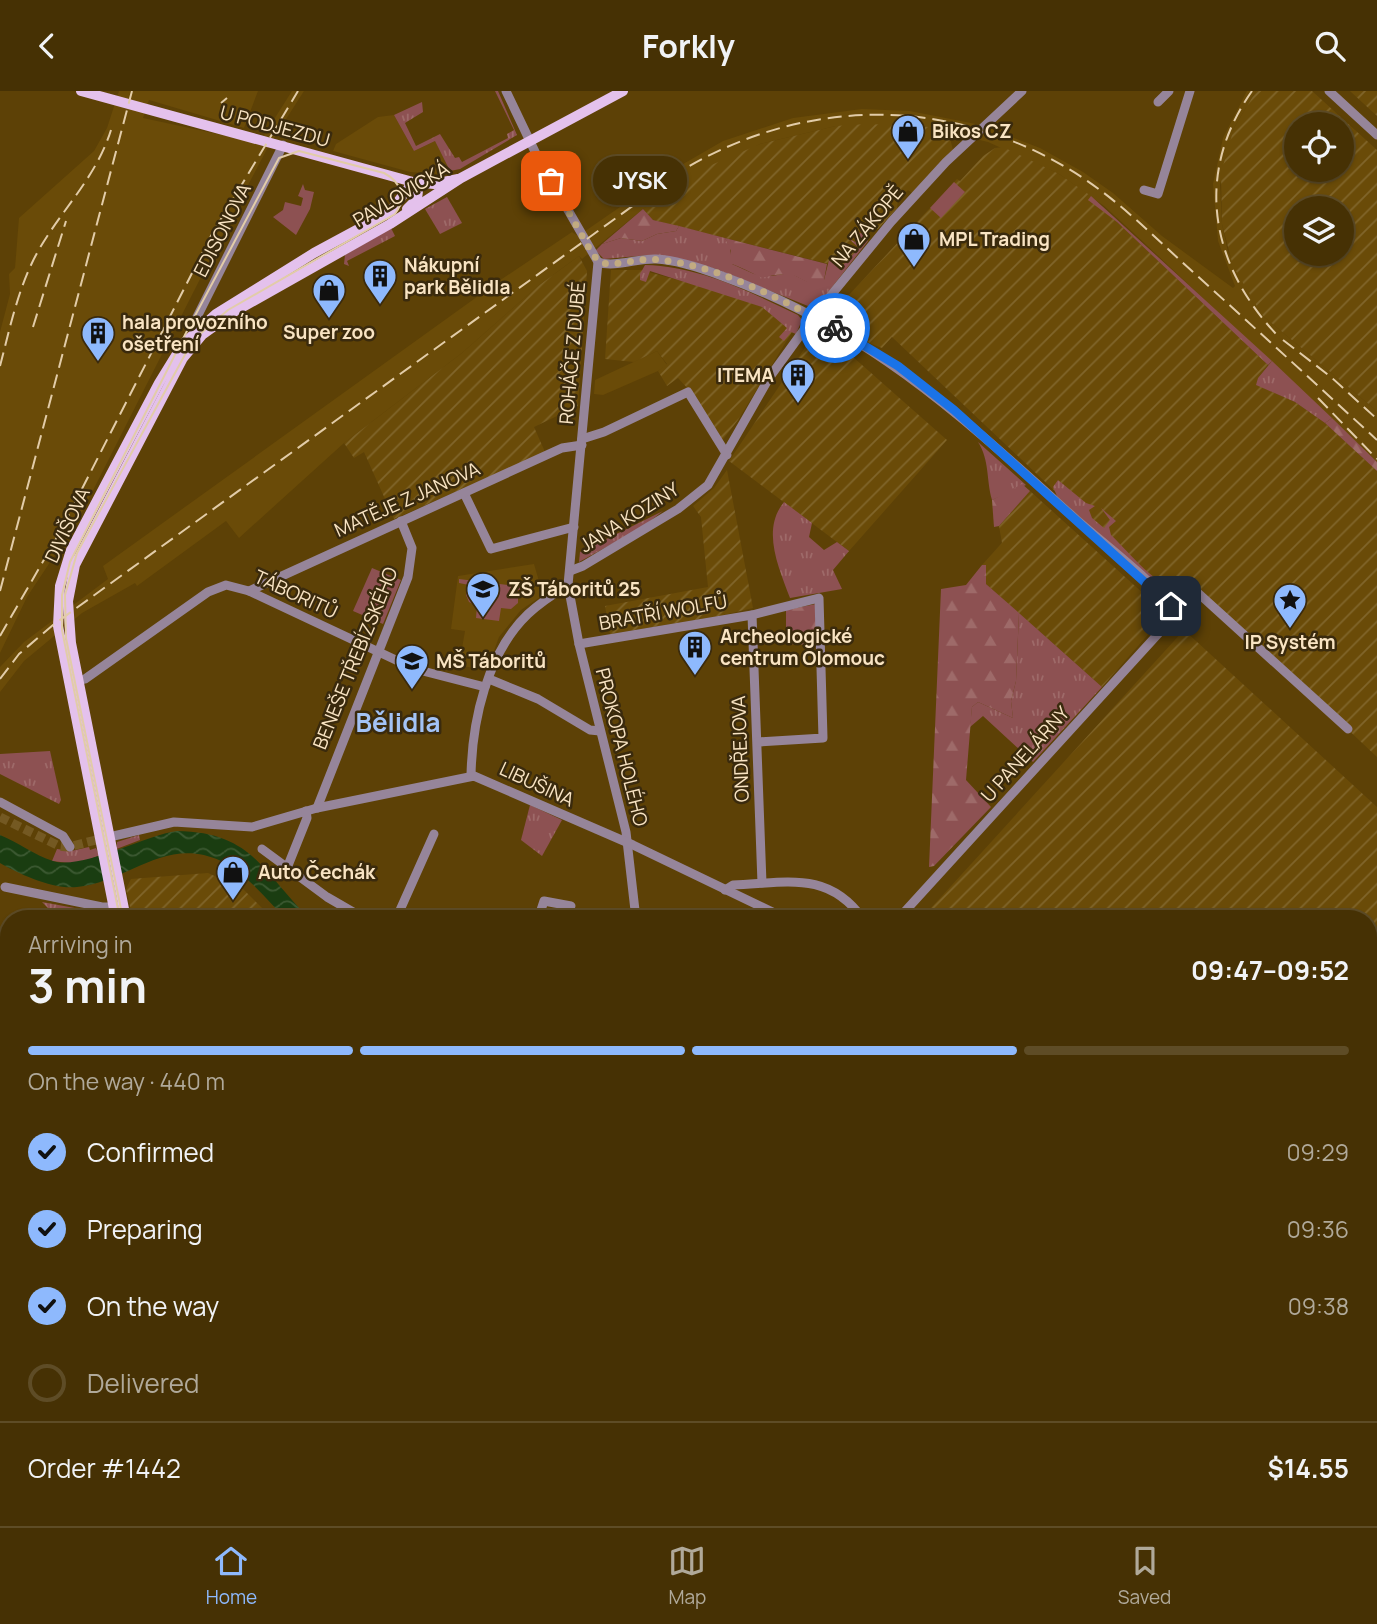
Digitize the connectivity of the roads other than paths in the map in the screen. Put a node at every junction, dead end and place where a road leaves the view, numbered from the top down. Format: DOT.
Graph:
graph roads {
  1 [pos="81,91"];
  2 [pos="623,91"];
  3 [pos="1022,91"];
  4 [pos="1168,91"];
  5 [pos="1190,91"];
  6 [pos="1329,91"];
  7 [pos="508,92"];
  8 [pos="1158,102"];
  9 [pos="1377,135"];
  10 [pos="530,141"];
  11 [pos="283,145"];
  12 [pos="461,178"];
  13 [pos="416,183"];
  14 [pos="1144,190"];
  15 [pos="390,217"];
  16 [pos="598,262"];
  17 [pos="814,316"];
  18 [pos="199,333"];
  19 [pos="582,442"];
  20 [pos="727,454"];
  21 [pos="464,493"];
  22 [pos="401,521"];
  23 [pos="574,527"];
  24 [pos="570,571"];
  25 [pos="569,585"];
  26 [pos="249,591"];
  27 [pos="1172,611"];
  28 [pos="752,615"];
  29 [pos="579,644"];
  30 [pos="377,653"];
  31 [pos="74,682"];
  32 [pos="487,683"];
  33 [pos="1348,729"];
  34 [pos="600,731"];
  35 [pos="758,742"];
  36 [pos="471,776"];
  37 [pos="0,802"];
  38 [pos="317,808"];
  39 [pos="306,811"];
  40 [pos="434,834"];
  41 [pos="109,839"];
  42 [pos="626,842"];
  43 [pos="70,847"];
  44 [pos="262,849"];
  45 [pos="287,868"];
  46 [pos="762,883"];
  47 [pos="5,887"];
  48 [pos="725,890"];
  49 [pos="116,892"];
  50 [pos="571,906"];
  51 [pos="113,910"];
  52 [pos="118,910"];
  53 [pos="349,910"];
  54 [pos="400,910"];
  55 [pos="541,910"];
  56 [pos="635,910"];
  57 [pos="768,910"];
  58 [pos="856,910"];
  59 [pos="906,910"];
  60 [pos="77,1526"];
  61 [pos="88,1526"];
  1 -- 11 [label="main road, U PODJEZDU"];
  2 -- 10 [label="main road, PAVLOVICKÁ"];
  3 -- 17 [label="street, NA ZÁKOPĚ"];
  4 -- 8 [label="street"];
  5 -- 14 [label="street"];
  6 -- 9 [label="street"];
  7 -- 10 [label="street, ROHÁČE Z DUBÉ"];
  10 -- 12 [label="main road, PAVLOVICKÁ"];
  10 -- 16 [label="street, ROHÁČE Z DUBÉ"];
  11 -- 13 [label="main road, U PODJEZDU"];
  11 -- 18 [label="street, EDISONOVA"];
  12 -- 13 [label="main road, U PODJEZDU"];
  12 -- 15 [label="main road, PAVLOVICKÁ"];
  13 -- 15 [label="main road"];
  15 -- 18 [label="main road, PAVLOVICKÁ"];
  15 -- 18 [label="main road, PAVLOVICKÁ"];
  16 -- 17 [label="street"];
  16 -- 19 [label="street, ROHÁČE Z DUBÉ"];
  17 -- 20 [label="street, NA ZÁKOPĚ"];
  17 -- 27 [label="street"];
  18 -- 31 [label="main road, DIVIŠOVA"];
  19 -- 20 [label="street, MATĚJE Z JANOVA"];
  19 -- 21 [label="street, MATĚJE Z JANOVA"];
  19 -- 23 [label="street, ROHÁČE Z DUBÉ"];
  20 -- 24 [label="street, JANA KOZINY"];
  21 -- 22 [label="street, MATĚJE Z JANOVA"];
  21 -- 23 [label="street"];
  22 -- 26 [label="street, MATĚJE Z JANOVA"];
  22 -- 30 [label="street, BENEŠE TŘEBÍZSKÉHO"];
  23 -- 24 [label="street, ROHÁČE Z DUBÉ"];
  24 -- 25 [label="street, ROHÁČE Z DUBÉ"];
  25 -- 29 [label="street, PROKOPA HOLÉHO"];
  25 -- 32 [label="street"];
  26 -- 30 [label="street, TÁBORITŮ"];
  26 -- 31 [label="street, TÁBORITŮ"];
  27 -- 33 [label="street, U PANELÁRNY"];
  27 -- 59 [label="street, U PANELÁRNY"];
  28 -- 29 [label="street, BRATŘÍ WOLFŮ"];
  28 -- 35 [label="street, ONDŘEJOVA"];
  28 -- 35 [label="street, BRATŘÍ WOLFŮ"];
  29 -- 34 [label="street, PROKOPA HOLÉHO"];
  30 -- 32 [label="street, TÁBORITŮ"];
  30 -- 38 [label="street, BENEŠE TŘEBÍZSKÉHO"];
  31 -- 41 [label="main road, DIVIŠOVA"];
  32 -- 34 [label="street, TÁBORITŮ"];
  32 -- 36 [label="street"];
  34 -- 42 [label="street, PROKOPA HOLÉHO"];
  35 -- 46 [label="street, ONDŘEJOVA"];
  36 -- 38 [label="street, LIBUŠINA"];
  36 -- 42 [label="street, LIBUŠINA"];
  37 -- 43 [label="street"];
  38 -- 39 [label="street, LIBUŠINA"];
  39 -- 41 [label="street, LIBUŠINA"];
  39 -- 45 [label="street"];
  40 -- 54 [label="street"];
  41 -- 49 [label="main road"];
  41 -- 49 [label="main road"];
  42 -- 48 [label="street, LIBUŠINA"];
  42 -- 56 [label="street, PROKOPA HOLÉHO"];
  44 -- 45 [label="street"];
  45 -- 53 [label="street"];
  46 -- 48 [label="street"];
  46 -- 58 [label="street"];
  47 -- 51 [label="street"];
  48 -- 57 [label="street, LIBUŠINA"];
  49 -- 52 [label="main road"];
  50 -- 55 [label="street"];
  60 -- 61 [label="street"];
}
